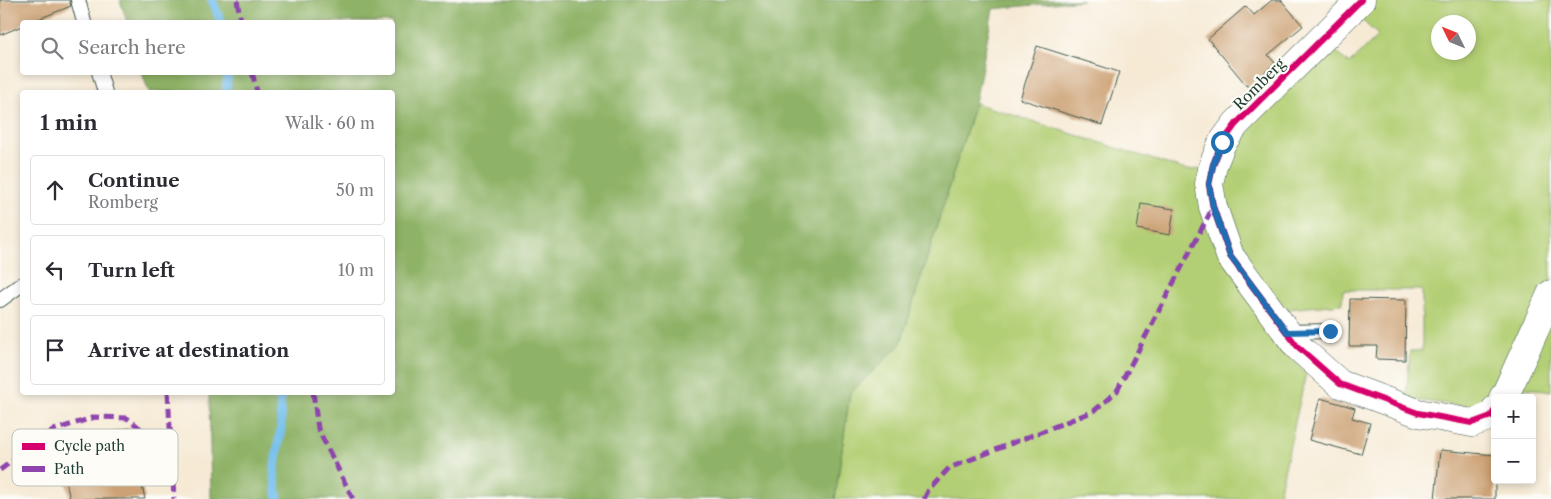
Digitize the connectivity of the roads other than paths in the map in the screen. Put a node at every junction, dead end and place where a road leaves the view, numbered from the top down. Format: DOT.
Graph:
graph roads {
  1 [pos="78,0"];
  2 [pos="1361,0"];
  3 [pos="83,20"];
  4 [pos="100,75"];
  5 [pos="104,90"];
  6 [pos="20,285"];
  7 [pos="1551,294"];
  8 [pos="0,300"];
  9 [pos="1330,331"];
  10 [pos="1287,332"];
  11 [pos="1505,394"];
  12 [pos="1491,416"];
  1 -- 3 [label="lane"];
  2 -- 10 [label="street, Romberg"];
  4 -- 5 [label="lane"];
  6 -- 8 [label="lane"];
  7 -- 11 [label="street"];
  9 -- 10 [label="lane"];
  10 -- 12 [label="street, Romberg"];
}
